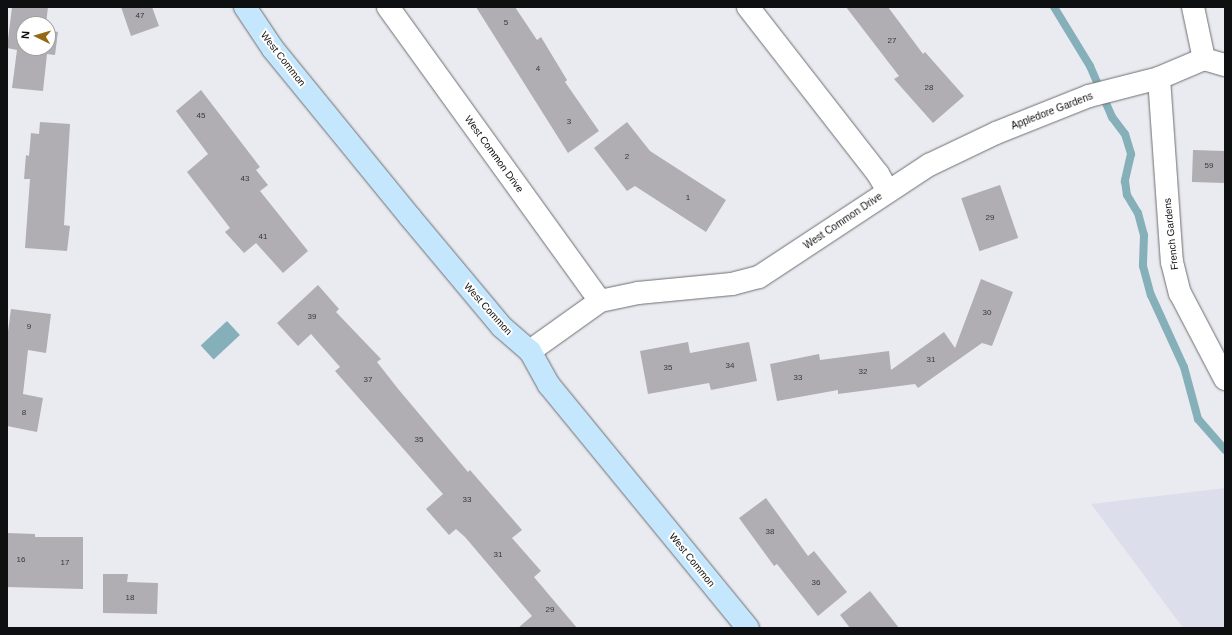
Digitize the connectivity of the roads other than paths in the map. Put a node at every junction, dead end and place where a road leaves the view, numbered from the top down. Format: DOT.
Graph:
graph roads {
  1 [pos="245,7"];
  2 [pos="388,7"];
  3 [pos="748,7"];
  4 [pos="1193,7"];
  5 [pos="1204,59"];
  6 [pos="1225,65"];
  7 [pos="1159,78"];
  8 [pos="888,191"];
  9 [pos="600,301"];
  10 [pos="530,351"];
  11 [pos="1225,379"];
  12 [pos="748,628"];
  1 -- 10 [label="main road, West Common"];
  2 -- 9 [label="street, West Common Drive"];
  3 -- 8 [label="street, West Common Drive"];
  4 -- 5 [label="street"];
  5 -- 6 [label="street"];
  5 -- 7 [label="street, Appledore Gardens"];
  7 -- 8 [label="street, Appledore Gardens"];
  7 -- 11 [label="street, French Gardens"];
  8 -- 9 [label="street, West Common Drive"];
  9 -- 10 [label="street, West Common Drive"];
  10 -- 12 [label="main road, West Common"];
}
